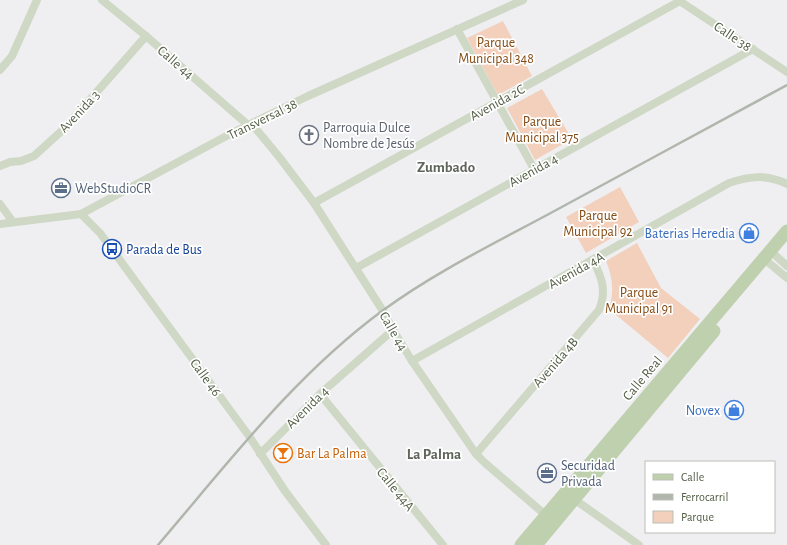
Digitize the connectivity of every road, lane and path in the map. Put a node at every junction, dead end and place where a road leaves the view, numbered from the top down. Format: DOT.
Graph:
graph roads {
  1 [pos="37,0"];
  2 [pos="102,0"];
  3 [pos="523,0"];
  4 [pos="679,1"];
  5 [pos="457,29"];
  6 [pos="146,36"];
  7 [pos="753,49"];
  8 [pos="0,70"];
  9 [pos="787,72"];
  10 [pos="497,101"];
  11 [pos="250,125"];
  12 [pos="0,166"];
  13 [pos="534,169"];
  14 [pos="787,184"];
  15 [pos="314,203"];
  16 [pos="0,204"];
  17 [pos="81,214"];
  18 [pos="13,222"];
  19 [pos="0,224"];
  20 [pos="787,231"];
  21 [pos="787,244"];
  22 [pos="773,259"];
  23 [pos="593,260"];
  24 [pos="787,266"];
  25 [pos="356,268"];
  26 [pos="787,278"];
  27 [pos="392,330"];
  28 [pos="412,361"];
  29 [pos="320,394"];
  30 [pos="260,454"];
  31 [pos="476,454"];
  32 [pos="570,496"];
  33 [pos="551,519"];
  34 [pos="326,545"];
  35 [pos="442,545"];
  36 [pos="521,545"];
  37 [pos="536,545"];
  38 [pos="639,545"];
  1 -- 8 [label="street"];
  2 -- 6 [label="street, Calle 44"];
  3 -- 5 [label="street, Transversal 38"];
  4 -- 7 [label="street, Calle 38"];
  4 -- 10 [label="street, Avenida 2C"];
  5 -- 10 [label="street"];
  5 -- 11 [label="street, Transversal 38"];
  6 -- 11 [label="street, Calle 44"];
  6 -- 12 [label="street, Avenida 3"];
  7 -- 9 [label="street, Calle 38"];
  7 -- 13 [label="street, Avenida 4"];
  10 -- 13 [label="street"];
  10 -- 15 [label="street, Avenida 2C"];
  11 -- 15 [label="street, Calle 44"];
  11 -- 17 [label="street, Transversal 38"];
  13 -- 25 [label="street, Avenida 4"];
  14 -- 23 [label="street, Avenida 4A"];
  15 -- 25 [label="street, Calle 44"];
  16 -- 18 [label="street"];
  17 -- 18 [label="street, Transversal 38"];
  17 -- 30 [label="street, Calle 46"];
  18 -- 19 [label="street, Transversal 38"];
  20 -- 32 [label="main road, Calle Real"];
  21 -- 22 [label="main road, Calle Real"];
  22 -- 24 [label="street"];
  22 -- 26 [label="street"];
  22 -- 32 [label="main road, Calle Real"];
  23 -- 28 [label="street, Avenida 4A"];
  23 -- 31 [label="street, Avenida 4B"];
  25 -- 27 [label="street, Calle 44"];
  27 -- 28 [label="street, Calle 44"];
  27 -- 29 [label="street, Avenida 4"];
  28 -- 31 [label="street, Calle 44"];
  29 -- 30 [label="street, Avenida 4"];
  29 -- 35 [label="street, Calle 44A"];
  30 -- 34 [label="street, Calle 46"];
  31 -- 33 [label="street, Calle 44"];
  32 -- 33 [label="main road, Calle Real"];
  32 -- 38 [label="street"];
  33 -- 36 [label="main road, Calle Real"];
  33 -- 37 [label="main road, Calle Real"];
}
